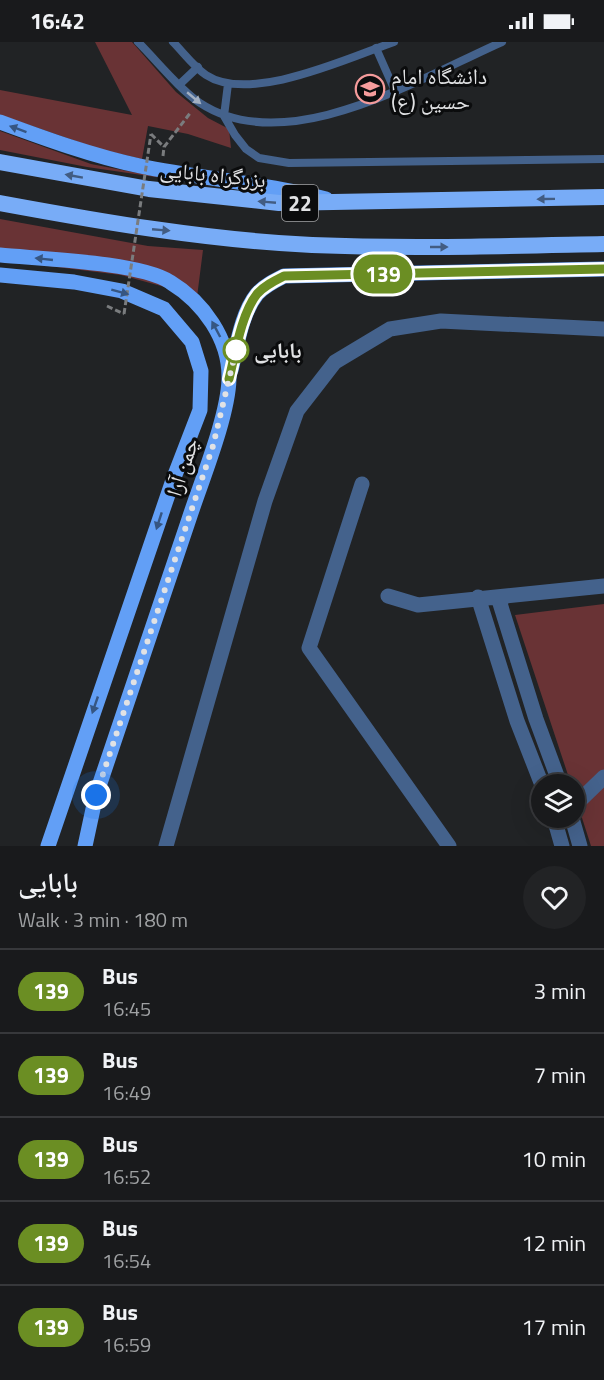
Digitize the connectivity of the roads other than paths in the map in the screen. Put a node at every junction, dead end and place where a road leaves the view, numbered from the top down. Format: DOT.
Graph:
graph roads {
  1 [pos="138,42"];
  2 [pos="173,42"];
  3 [pos="394,42"];
  4 [pos="502,42"];
  5 [pos="376,48"];
  6 [pos="198,67"];
  7 [pos="180,84"];
  8 [pos="228,84"];
  9 [pos="395,91"];
  10 [pos="224,116"];
  11 [pos="0,122"];
  12 [pos="604,159"];
  13 [pos="0,162"];
  14 [pos="604,197"];
  15 [pos="0,203"];
  16 [pos="340,203"];
  17 [pos="604,244"];
  18 [pos="0,255"];
  19 [pos="604,269"];
  20 [pos="0,275"];
  21 [pos="604,329"];
  22 [pos="229,379"];
  23 [pos="362,484"];
  24 [pos="604,586"];
  25 [pos="388,596"];
  26 [pos="478,597"];
  27 [pos="498,597"];
  28 [pos="536,719"];
  29 [pos="517,721"];
  30 [pos="538,774"];
  31 [pos="556,774"];
  32 [pos="604,777"];
  33 [pos="585,795"];
  34 [pos="560,828"];
  35 [pos="575,828"];
  36 [pos="48,846"];
  37 [pos="85,846"];
  38 [pos="166,846"];
  39 [pos="449,846"];
  40 [pos="562,846"];
  41 [pos="580,846"];
  1 -- 7 [label="lane"];
  2 -- 6 [label="lane"];
  3 -- 5 [label="lane"];
  4 -- 9 [label="lane"];
  5 -- 8 [label="lane"];
  5 -- 9 [label="lane"];
  6 -- 7 [label="lane"];
  6 -- 8 [label="lane"];
  7 -- 10 [label="lane, one-way"];
  8 -- 10 [label="lane"];
  9 -- 10 [label="lane"];
  10 -- 12 [label="lane"];
  16 -- 11 [label="main road, one-way"];
  16 -- 13 [label="highway, بزرگراه بابایی / 22, one-way"];
  14 -- 16 [label="highway, بزرگراه بابایی / 22, one-way"];
  15 -- 17 [label="highway, 22, one-way"];
  22 -- 18 [label="main road, چمن آرا, one-way"];
  19 -- 22 [label="main road"];
  20 -- 36 [label="main road, چمن آرا, one-way"];
  21 -- 38 [label="street"];
  22 -- 37 [label="main road, چمن آرا"];
  23 -- 39 [label="street"];
  24 -- 27 [label="street"];
  25 -- 26 [label="street"];
  26 -- 27 [label="street"];
  26 -- 29 [label="street"];
  27 -- 28 [label="street"];
  28 -- 29 [label="street"];
  28 -- 31 [label="street"];
  29 -- 30 [label="street"];
  32 -- 33 [label="street"];
  34 -- 40 [label="street"];
  35 -- 41 [label="street"];
}
